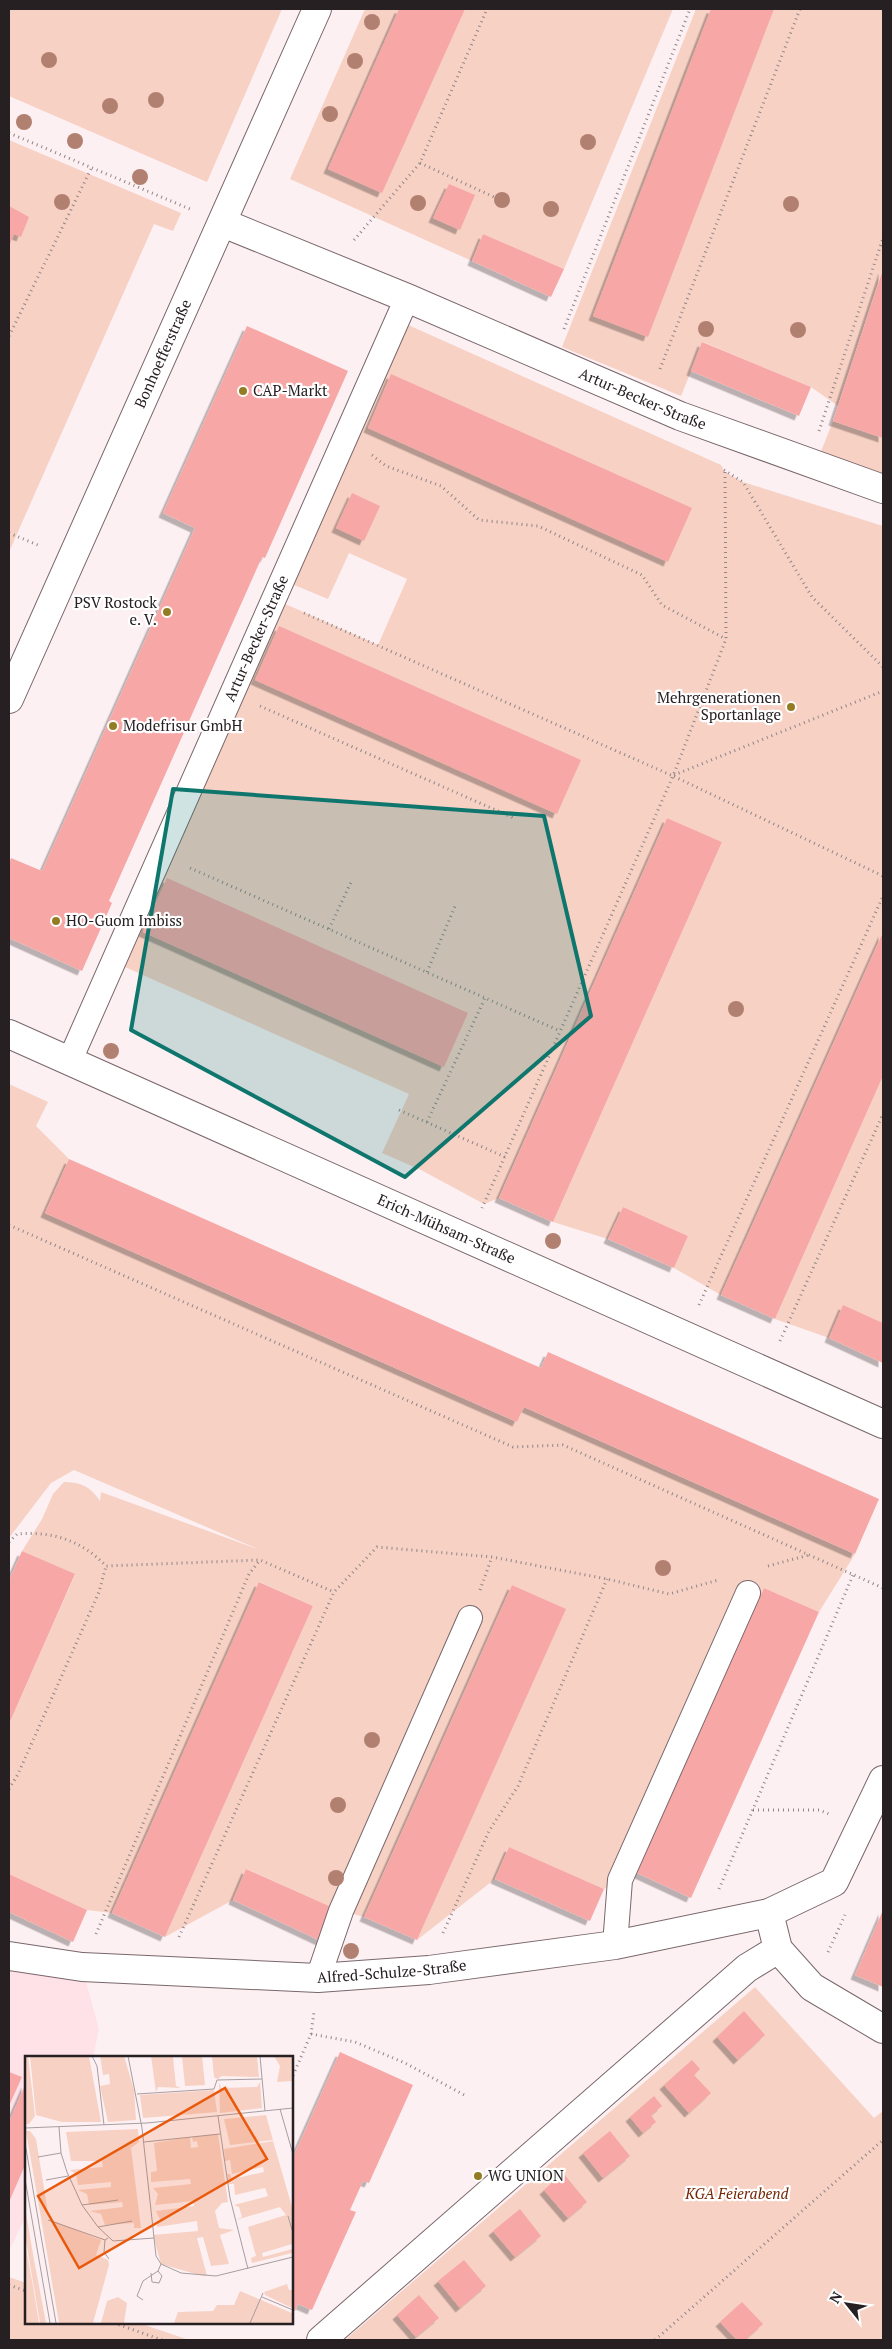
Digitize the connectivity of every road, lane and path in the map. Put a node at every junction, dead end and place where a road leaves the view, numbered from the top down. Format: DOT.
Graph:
graph roads {
  1 [pos="317,9"];
  2 [pos="487,9"];
  3 [pos="690,9"];
  4 [pos="800,9"];
  5 [pos="9,133"];
  6 [pos="420,163"];
  7 [pos="92,167"];
  8 [pos="494,197"];
  9 [pos="222,223"];
  10 [pos="883,238"];
  11 [pos="330,269"];
  12 [pos="407,298"];
  13 [pos="9,336"];
  14 [pos="551,361"];
  15 [pos="648,401"];
  16 [pos="348,433"];
  17 [pos="809,462"];
  18 [pos="722,465"];
  19 [pos="725,472"];
  20 [pos="883,489"];
  21 [pos="274,599"];
  22 [pos="726,638"];
  23 [pos="883,667"];
  24 [pos="883,691"];
  25 [pos="232,693"];
  26 [pos="9,699"];
  27 [pos="673,776"];
  28 [pos="516,819"];
  29 [pos="208,876"];
  30 [pos="883,876"];
  31 [pos="352,880"];
  32 [pos="883,896"];
  33 [pos="456,904"];
  34 [pos="329,929"];
  35 [pos="427,972"];
  36 [pos="485,998"];
  37 [pos="560,1031"];
  38 [pos="9,1034"];
  39 [pos="70,1060"];
  40 [pos="398,1110"];
  41 [pos="883,1114"];
  42 [pos="427,1122"];
  43 [pos="505,1157"];
  44 [pos="9,1225"];
  45 [pos="469,1238"];
  46 [pos="686,1334"];
  47 [pos="766,1371"];
  48 [pos="883,1424"];
  49 [pos="9,1542"];
  50 [pos="809,1555"];
  51 [pos="260,1560"];
  52 [pos="106,1566"];
  53 [pos="763,1568"];
  54 [pos="853,1575"];
  55 [pos="607,1578"];
  56 [pos="726,1578"];
  57 [pos="883,1588"];
  58 [pos="334,1592"];
  59 [pos="748,1593"];
  60 [pos="470,1618"];
  61 [pos="883,1780"];
  62 [pos="9,1789"];
  63 [pos="753,1810"];
  64 [pos="862,1826"];
  65 [pos="834,1882"];
  66 [pos="769,1913"];
  67 [pos="703,1927"];
  68 [pos="615,1946"];
  69 [pos="778,1950"];
  70 [pos="9,1956"];
  71 [pos="82,1967"];
  72 [pos="429,1970"];
  73 [pos="164,1972"];
  74 [pos="318,1978"];
  75 [pos="812,1987"];
  76 [pos="883,2029"];
  77 [pos="311,2034"];
  78 [pos="292,2078"];
  79 [pos="466,2096"];
  80 [pos="883,2140"];
  81 [pos="9,2284"];
  82 [pos="25,2291"];
  83 [pos="117,2324"];
  84 [pos="162,2340"];
  85 [pos="321,2340"];
  86 [pos="656,2340"];
  1 -- 9 [label="street, Bonhoefferstraße"];
  2 -- 6 [label="path"];
  3 -- 14 [label="path"];
  4 -- 15 [label="path"];
  5 -- 7 [label="path"];
  6 -- 8 [label="path"];
  6 -- 11 [label="path"];
  7 -- 9 [label="path"];
  7 -- 13 [label="path"];
  9 -- 11 [label="street, Artur-Becker-Straße"];
  9 -- 26 [label="street, Bonhoefferstraße"];
  10 -- 17 [label="path"];
  11 -- 12 [label="street, Artur-Becker-Straße"];
  12 -- 14 [label="street, Artur-Becker-Straße"];
  12 -- 16 [label="lane, Artur-Becker-Straße"];
  14 -- 15 [label="street, Artur-Becker-Straße"];
  15 -- 17 [label="street, Artur-Becker-Straße"];
  16 -- 21 [label="lane, Artur-Becker-Straße"];
  16 -- 22 [label="path"];
  17 -- 20 [label="street, Artur-Becker-Straße"];
  18 -- 19 [label="path"];
  19 -- 22 [label="path"];
  19 -- 23 [label="path"];
  21 -- 25 [label="lane, Artur-Becker-Straße"];
  21 -- 27 [label="path"];
  22 -- 27 [label="path"];
  24 -- 27 [label="path"];
  25 -- 28 [label="path"];
  25 -- 39 [label="lane, Artur-Becker-Straße"];
  27 -- 30 [label="path"];
  27 -- 37 [label="path"];
  29 -- 34 [label="path"];
  31 -- 34 [label="path"];
  32 -- 46 [label="path"];
  33 -- 35 [label="path"];
  34 -- 35 [label="path"];
  35 -- 36 [label="path"];
  36 -- 37 [label="path"];
  36 -- 42 [label="path"];
  37 -- 43 [label="path"];
  38 -- 39 [label="street, Erich-Mühsam-Straße"];
  39 -- 45 [label="street, Erich-Mühsam-Straße"];
  40 -- 42 [label="path"];
  41 -- 47 [label="path"];
  42 -- 43 [label="path"];
  43 -- 45 [label="path"];
  44 -- 50 [label="path"];
  45 -- 46 [label="street, Erich-Mühsam-Straße"];
  46 -- 47 [label="street, Erich-Mühsam-Straße"];
  47 -- 48 [label="street, Erich-Mühsam-Straße"];
  49 -- 52 [label="path"];
  50 -- 53 [label="path"];
  50 -- 54 [label="path"];
  51 -- 52 [label="path"];
  51 -- 58 [label="path"];
  51 -- 71 [label="path"];
  52 -- 62 [label="path"];
  54 -- 57 [label="path"];
  54 -- 63 [label="path"];
  55 -- 56 [label="path"];
  55 -- 58 [label="path"];
  55 -- 72 [label="path"];
  58 -- 73 [label="path"];
  59 -- 68 [label="lane"];
  60 -- 74 [label="lane"];
  61 -- 64 [label="street"];
  63 -- 64 [label="path"];
  63 -- 67 [label="path"];
  64 -- 65 [label="street"];
  65 -- 66 [label="street, Alfred-Schulze-Straße"];
  65 -- 75 [label="path"];
  66 -- 67 [label="street, Alfred-Schulze-Straße"];
  66 -- 69 [label="street"];
  67 -- 68 [label="street, Alfred-Schulze-Straße"];
  68 -- 72 [label="street, Alfred-Schulze-Straße"];
  69 -- 75 [label="street"];
  69 -- 85 [label="street"];
  70 -- 71 [label="street, Alfred-Schulze-Straße"];
  71 -- 73 [label="street, Alfred-Schulze-Straße"];
  72 -- 74 [label="street, Alfred-Schulze-Straße"];
  73 -- 74 [label="street, Alfred-Schulze-Straße"];
  74 -- 77 [label="path"];
  75 -- 76 [label="street"];
  77 -- 78 [label="path"];
  77 -- 79 [label="path"];
  80 -- 86 [label="path"];
  81 -- 82 [label="path"];
  83 -- 84 [label="path"];
}
